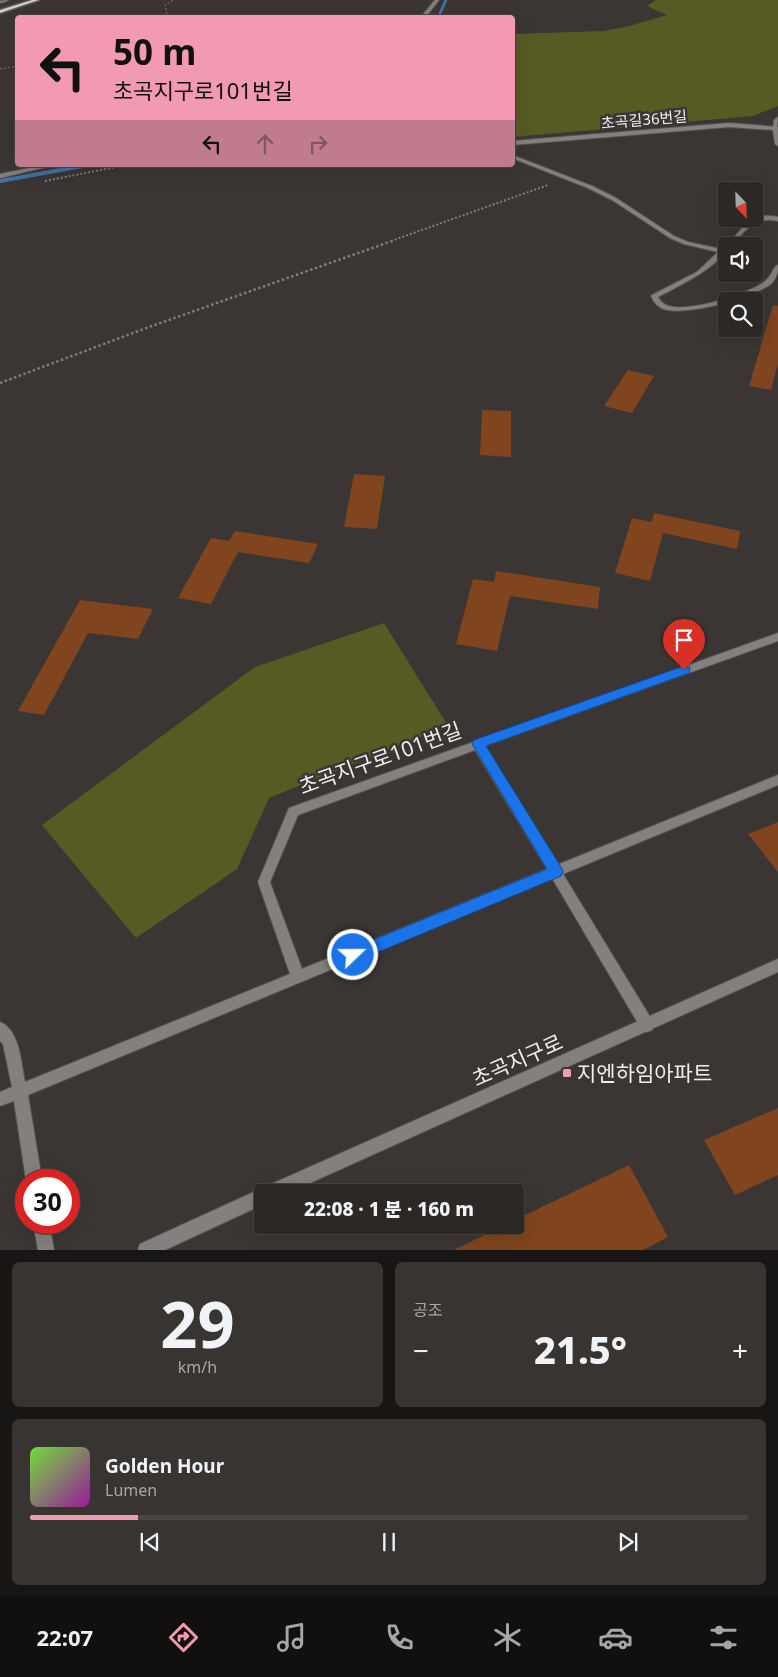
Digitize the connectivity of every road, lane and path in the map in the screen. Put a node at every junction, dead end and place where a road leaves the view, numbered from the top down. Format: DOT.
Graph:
graph roads {
  1 [pos="6,0"];
  2 [pos="28,0"];
  3 [pos="36,0"];
  4 [pos="174,0"];
  5 [pos="437,0"];
  6 [pos="0,2"];
  7 [pos="0,10"];
  8 [pos="164,15"];
  9 [pos="424,15"];
  10 [pos="15,66"];
  11 [pos="0,69"];
  12 [pos="778,118"];
  13 [pos="776,129"];
  14 [pos="515,143"];
  15 [pos="778,144"];
  16 [pos="515,157"];
  17 [pos="43,167"];
  18 [pos="116,167"];
  19 [pos="0,176"];
  20 [pos="567,178"];
  21 [pos="39,182"];
  22 [pos="778,219"];
  23 [pos="736,237"];
  24 [pos="718,247"];
  25 [pos="718,255"];
  26 [pos="778,267"];
  27 [pos="0,383"];
  28 [pos="778,637"];
  29 [pos="478,744"];
  30 [pos="778,780"];
  31 [pos="556,871"];
  32 [pos="778,965"];
  33 [pos="298,977"];
  34 [pos="647,1024"];
  35 [pos="0,1029"];
  36 [pos="20,1092"];
  37 [pos="0,1099"];
  38 [pos="32,1169"];
  39 [pos="290,1184"];
  40 [pos="254,1201"];
  41 [pos="43,1234"];
  42 [pos="46,1250"];
  43 [pos="146,1250"];
  1 -- 6 [label="street"];
  2 -- 7 [label="main road"];
  3 -- 7 [label="main road"];
  4 -- 8 [label="path"];
  5 -- 9 [label="street"];
  10 -- 11 [label="path"];
  12 -- 13 [label="lane"];
  13 -- 14 [label="street, 초곡길36번길"];
  13 -- 15 [label="street"];
  16 -- 20 [label="street"];
  17 -- 19 [label="street"];
  18 -- 21 [label="path"];
  20 -- 24 [label="street"];
  20 -- 27 [label="path"];
  22 -- 23 [label="street"];
  25 -- 26 [label="street"];
  28 -- 29 [label="street, 초곡지구로101번길"];
  29 -- 31 [label="street, 초곡지구로101번길"];
  29 -- 33 [label="street, 초곡지구로101번길"];
  30 -- 31 [label="street"];
  31 -- 33 [label="street"];
  31 -- 34 [label="street, 초곡지구로101번길"];
  32 -- 34 [label="street, 초곡지구로"];
  33 -- 36 [label="street"];
  34 -- 39 [label="street, 초곡지구로"];
  35 -- 36 [label="street"];
  36 -- 37 [label="street"];
  36 -- 38 [label="street"];
  40 -- 43 [label="street"];
  41 -- 42 [label="street"];
}
